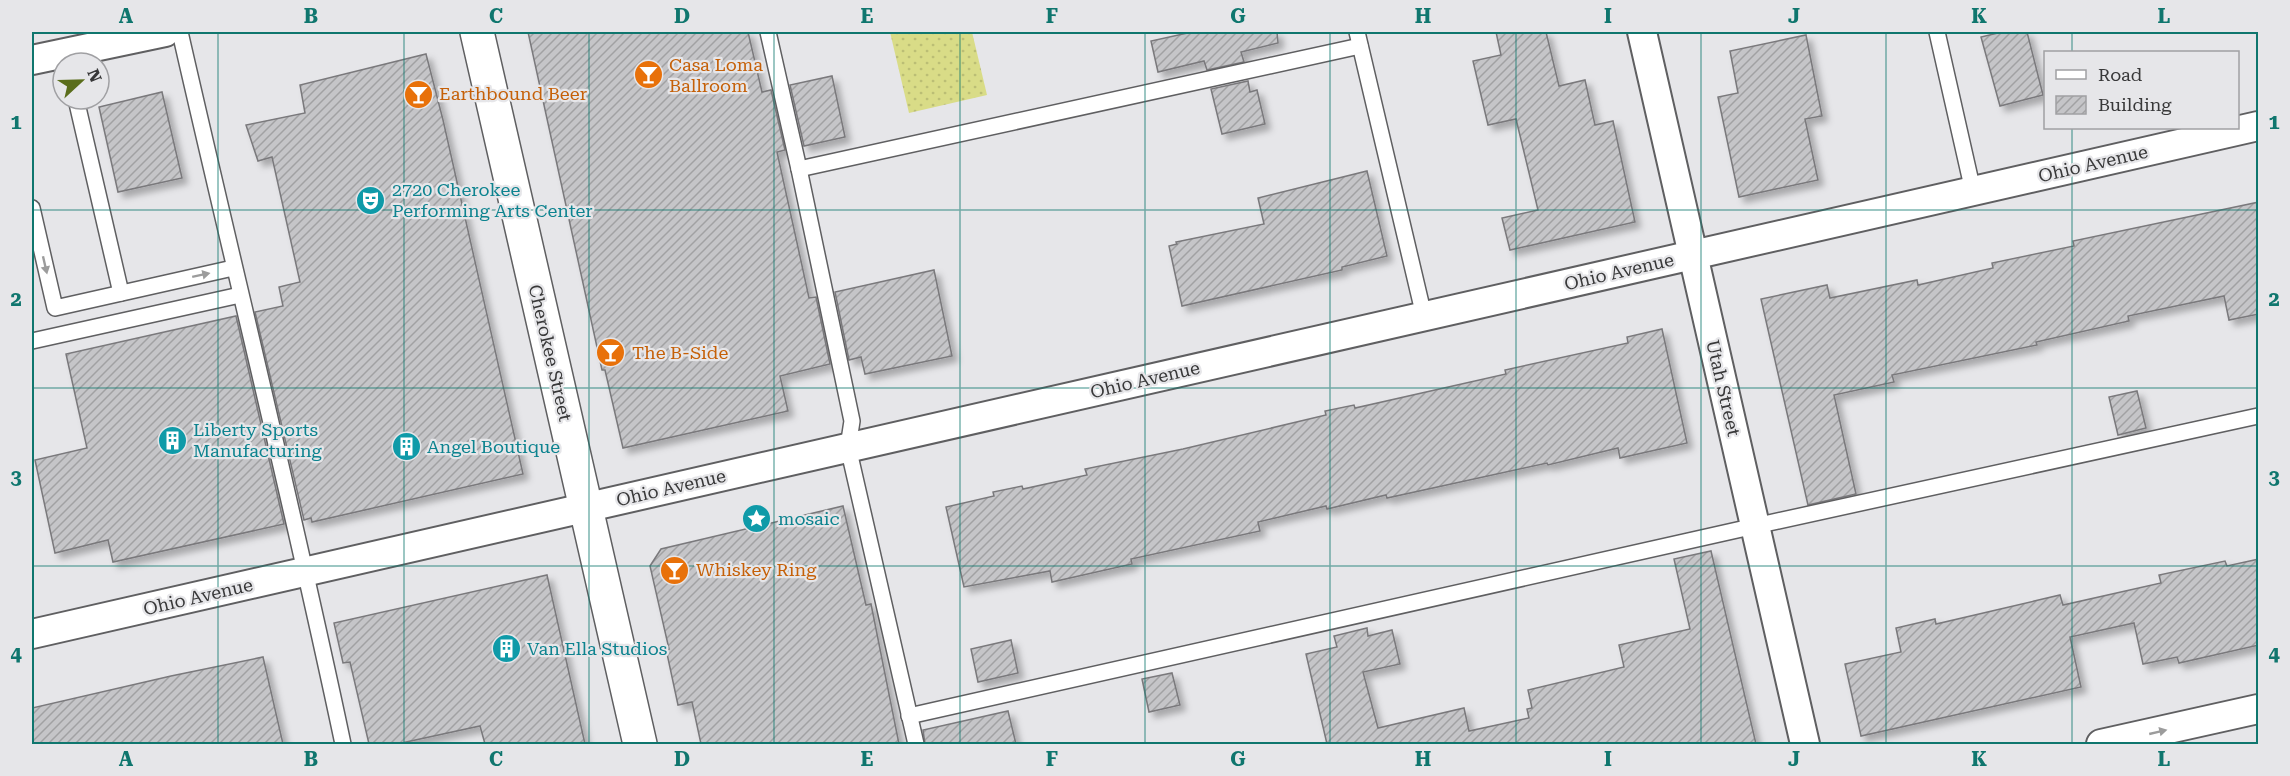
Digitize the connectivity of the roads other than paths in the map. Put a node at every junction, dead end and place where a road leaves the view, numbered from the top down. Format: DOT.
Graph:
graph roads {
  1 [pos="165,32"];
  2 [pos="180,32"];
  3 [pos="477,32"];
  4 [pos="768,32"];
  5 [pos="1642,32"];
  6 [pos="1937,32"];
  7 [pos="1359,39"];
  8 [pos="93,51"];
  9 [pos="51,59"];
  10 [pos="32,60"];
  11 [pos="79,111"];
  12 [pos="2259,126"];
  13 [pos="799,169"];
  14 [pos="1973,191"];
  15 [pos="32,208"];
  16 [pos="1693,255"];
  17 [pos="233,268"];
  18 [pos="121,292"];
  19 [pos="240,295"];
  20 [pos="1424,316"];
  21 [pos="32,341"];
  22 [pos="2259,416"];
  23 [pos="848,447"];
  24 [pos="585,507"];
  25 [pos="1755,526"];
  26 [pos="307,573"];
  27 [pos="32,634"];
  28 [pos="2259,709"];
  29 [pos="909,716"];
  30 [pos="344,744"];
  31 [pos="639,744"];
  32 [pos="916,744"];
  33 [pos="1805,744"];
  34 [pos="2101,744"];
  1 -- 8 [label="street"];
  2 -- 17 [label="lane"];
  3 -- 24 [label="street, Cherokee Street"];
  4 -- 13 [label="lane"];
  5 -- 16 [label="street, Utah Street"];
  6 -- 14 [label="lane"];
  7 -- 13 [label="lane"];
  7 -- 20 [label="lane"];
  9 -- 10 [label="street"];
  11 -- 18 [label="lane"];
  12 -- 14 [label="street, Ohio Avenue"];
  13 -- 23 [label="lane"];
  14 -- 16 [label="street, Ohio Avenue"];
  15 -- 18 [label="lane, one-way"];
  16 -- 20 [label="street, Ohio Avenue"];
  16 -- 25 [label="street, Utah Street"];
  18 -- 17 [label="lane, one-way"];
  17 -- 19 [label="lane"];
  19 -- 21 [label="lane"];
  19 -- 26 [label="lane"];
  20 -- 23 [label="street, Ohio Avenue"];
  22 -- 25 [label="lane"];
  23 -- 24 [label="street, Ohio Avenue"];
  23 -- 29 [label="lane"];
  24 -- 26 [label="street, Ohio Avenue"];
  24 -- 31 [label="street, Cherokee Street"];
  25 -- 29 [label="lane"];
  25 -- 33 [label="street, Utah Street"];
  26 -- 27 [label="street, Ohio Avenue"];
  26 -- 30 [label="lane"];
  34 -- 28 [label="street, one-way"];
  29 -- 32 [label="lane"];
}
